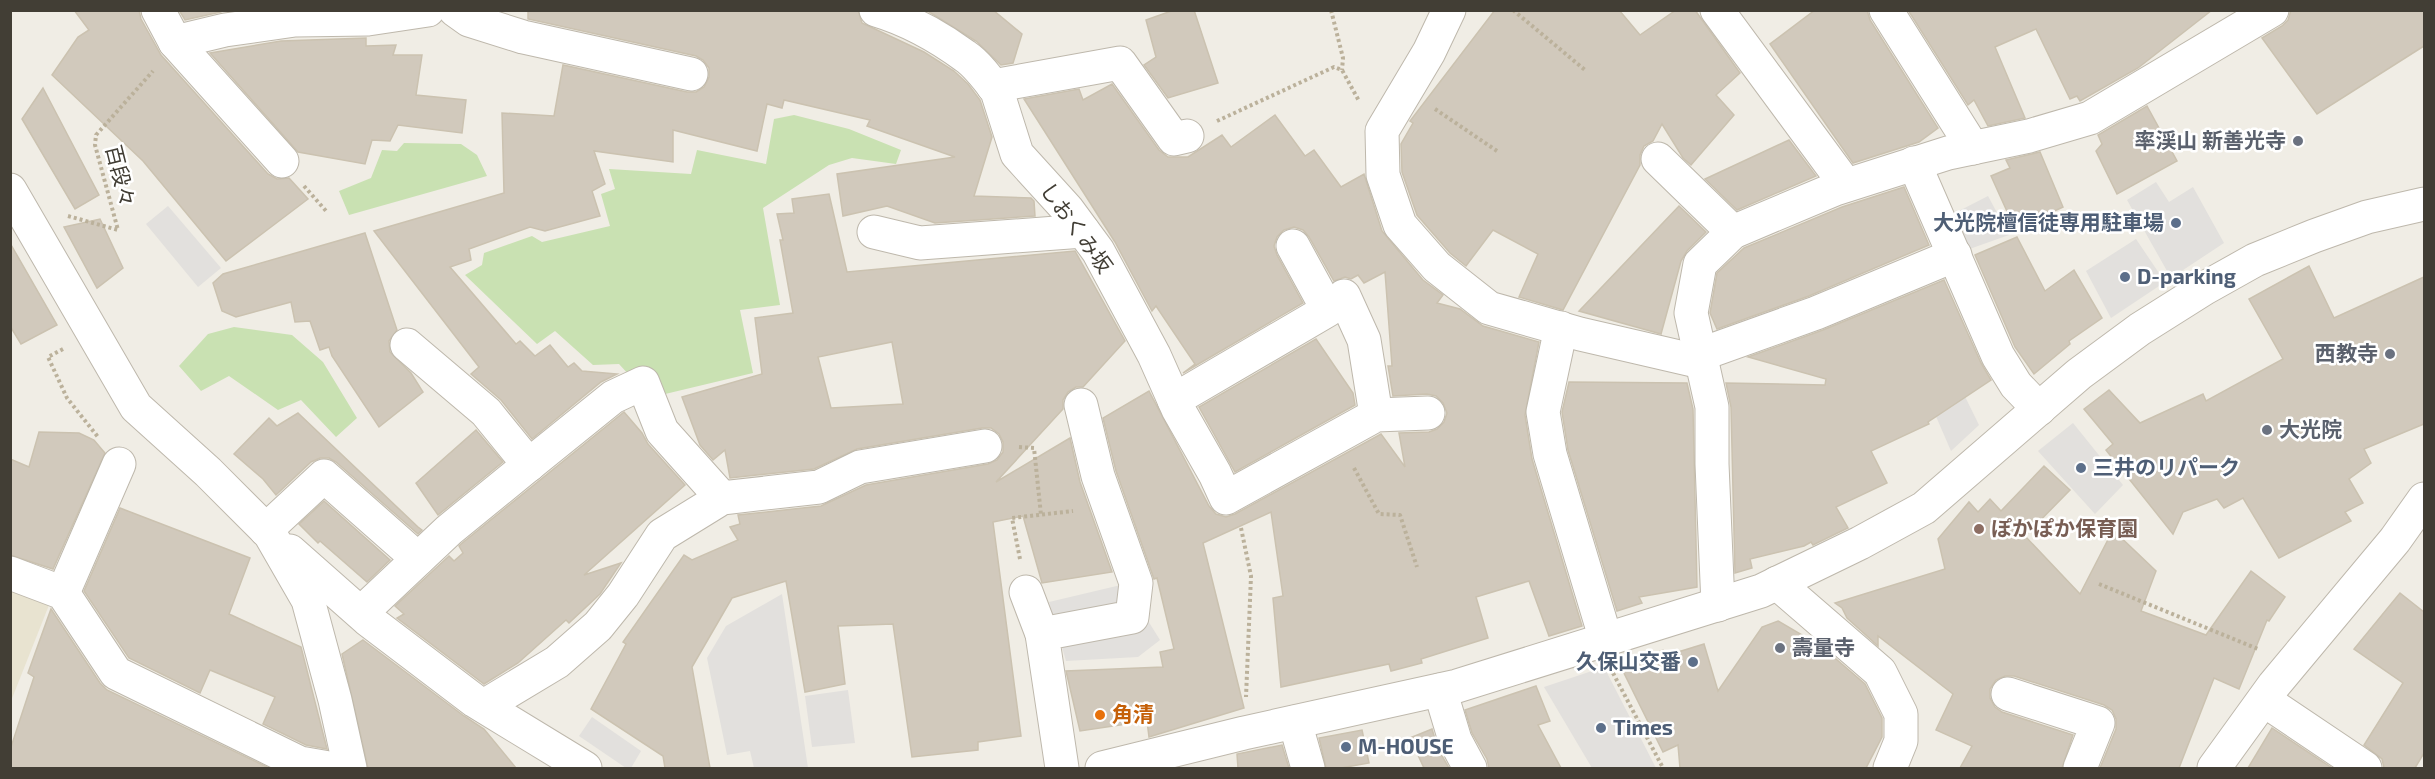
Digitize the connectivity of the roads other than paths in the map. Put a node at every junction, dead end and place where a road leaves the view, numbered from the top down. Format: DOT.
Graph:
graph roads {
  1 [pos="158,10"];
  2 [pos="428,10"];
  3 [pos="455,10"];
  4 [pos="876,10"];
  5 [pos="1449,10"];
  6 [pos="1717,10"];
  7 [pos="1886,10"];
  8 [pos="2272,10"];
  9 [pos="175,42"];
  10 [pos="691,74"];
  11 [pos="993,86"];
  12 [pos="1187,136"];
  13 [pos="1973,148"];
  14 [pos="1658,159"];
  15 [pos="282,161"];
  16 [pos="1914,163"];
  17 [pos="1846,185"];
  18 [pos="10,190"];
  19 [pos="2424,204"];
  20 [pos="1083,231"];
  21 [pos="874,232"];
  22 [pos="1733,232"];
  23 [pos="1293,246"];
  24 [pos="1955,255"];
  25 [pos="1561,328"];
  26 [pos="1322,339"];
  27 [pos="407,345"];
  28 [pos="1700,358"];
  29 [pos="1174,400"];
  30 [pos="1081,405"];
  31 [pos="2039,409"];
  32 [pos="1428,413"];
  33 [pos="1376,415"];
  34 [pos="985,446"];
  35 [pos="119,464"];
  36 [pos="529,465"];
  37 [pos="722,498"];
  38 [pos="2424,499"];
  39 [pos="268,532"];
  40 [pos="418,559"];
  41 [pos="10,573"];
  42 [pos="1777,583"];
  43 [pos="1026,592"];
  44 [pos="63,593"];
  45 [pos="1718,605"];
  46 [pos="361,613"];
  47 [pos="1042,634"];
  48 [pos="1606,640"];
  49 [pos="1440,690"];
  50 [pos="2008,694"];
  51 [pos="2264,700"];
  52 [pos="484,706"];
  53 [pos="1295,722"];
  54 [pos="329,768"];
  55 [pos="351,768"];
  56 [pos="585,768"];
  57 [pos="1062,768"];
  58 [pos="1102,768"];
  59 [pos="1308,768"];
  60 [pos="1470,768"];
  61 [pos="1890,768"];
  62 [pos="2080,768"];
  63 [pos="2214,768"];
  64 [pos="2365,768"];
  1 -- 9 [label="street"];
  2 -- 9 [label="street"];
  3 -- 10 [label="street"];
  4 -- 11 [label="street, しおくみ坂"];
  5 -- 25 [label="street"];
  6 -- 17 [label="street"];
  7 -- 13 [label="street"];
  8 -- 13 [label="street"];
  9 -- 15 [label="street"];
  11 -- 12 [label="street"];
  11 -- 20 [label="street, しおくみ坂"];
  13 -- 16 [label="street"];
  14 -- 22 [label="street"];
  16 -- 17 [label="street"];
  16 -- 24 [label="street"];
  17 -- 22 [label="street"];
  18 -- 39 [label="street"];
  19 -- 31 [label="street"];
  20 -- 21 [label="street"];
  20 -- 29 [label="street, しおくみ坂"];
  22 -- 28 [label="street"];
  23 -- 29 [label="street"];
  24 -- 28 [label="street"];
  24 -- 31 [label="street"];
  25 -- 28 [label="street"];
  25 -- 48 [label="street"];
  26 -- 33 [label="street"];
  27 -- 36 [label="street"];
  28 -- 45 [label="street"];
  29 -- 33 [label="street, しおくみ坂"];
  30 -- 47 [label="street"];
  31 -- 42 [label="street"];
  32 -- 33 [label="street"];
  34 -- 37 [label="street"];
  35 -- 44 [label="street"];
  36 -- 37 [label="street"];
  36 -- 40 [label="street"];
  37 -- 52 [label="street"];
  38 -- 51 [label="street"];
  39 -- 40 [label="street"];
  39 -- 46 [label="street"];
  39 -- 55 [label="street"];
  40 -- 46 [label="street"];
  41 -- 44 [label="street"];
  42 -- 45 [label="street"];
  42 -- 61 [label="street"];
  43 -- 47 [label="street"];
  44 -- 54 [label="street"];
  45 -- 48 [label="street"];
  46 -- 52 [label="street"];
  47 -- 57 [label="street"];
  48 -- 49 [label="street"];
  49 -- 53 [label="street"];
  49 -- 60 [label="street"];
  50 -- 62 [label="street"];
  51 -- 63 [label="street"];
  51 -- 64 [label="street"];
  52 -- 56 [label="street"];
  53 -- 58 [label="street"];
  53 -- 59 [label="street"];
}
